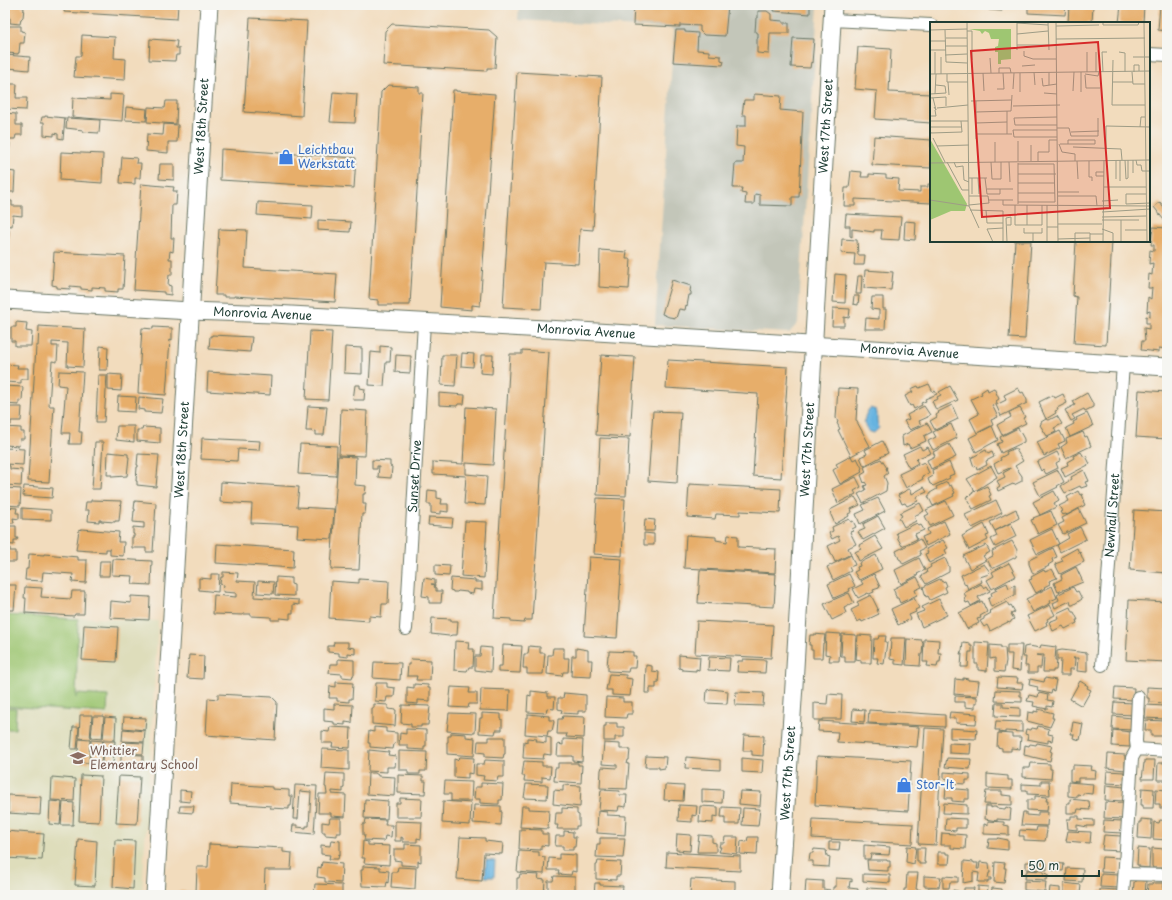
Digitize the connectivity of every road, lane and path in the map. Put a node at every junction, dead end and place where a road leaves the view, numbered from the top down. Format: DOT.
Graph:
graph roads {
  1 [pos="209,5"];
  2 [pos="833,12"];
  3 [pos="930,26"];
  4 [pos="1150,54"];
  5 [pos="1167,54"];
  6 [pos="5,300"];
  7 [pos="190,311"];
  8 [pos="424,323"];
  9 [pos="813,346"];
  10 [pos="1123,364"];
  11 [pos="1167,367"];
  12 [pos="406,629"];
  13 [pos="1102,665"];
  14 [pos="1138,696"];
  15 [pos="1137,749"];
  16 [pos="1167,751"];
  17 [pos="1125,874"];
  18 [pos="1167,875"];
  19 [pos="155,895"];
  20 [pos="780,895"];
  21 [pos="1123,895"];
  1 -- 7 [label="street, West 18th Street"];
  2 -- 3 [label="street"];
  2 -- 9 [label="street, West 17th Street"];
  4 -- 5 [label="street"];
  6 -- 7 [label="street, Monrovia Avenue"];
  7 -- 8 [label="street, Monrovia Avenue"];
  7 -- 19 [label="street, West 18th Street"];
  8 -- 9 [label="street, Monrovia Avenue"];
  8 -- 12 [label="street, Sunset Drive"];
  9 -- 10 [label="street, Monrovia Avenue"];
  9 -- 20 [label="street, West 17th Street"];
  10 -- 11 [label="street, Monrovia Avenue"];
  10 -- 13 [label="street, Newhall Street"];
  14 -- 15 [label="street"];
  15 -- 16 [label="street"];
  15 -- 17 [label="street"];
  17 -- 18 [label="street"];
  17 -- 21 [label="street"];
}
